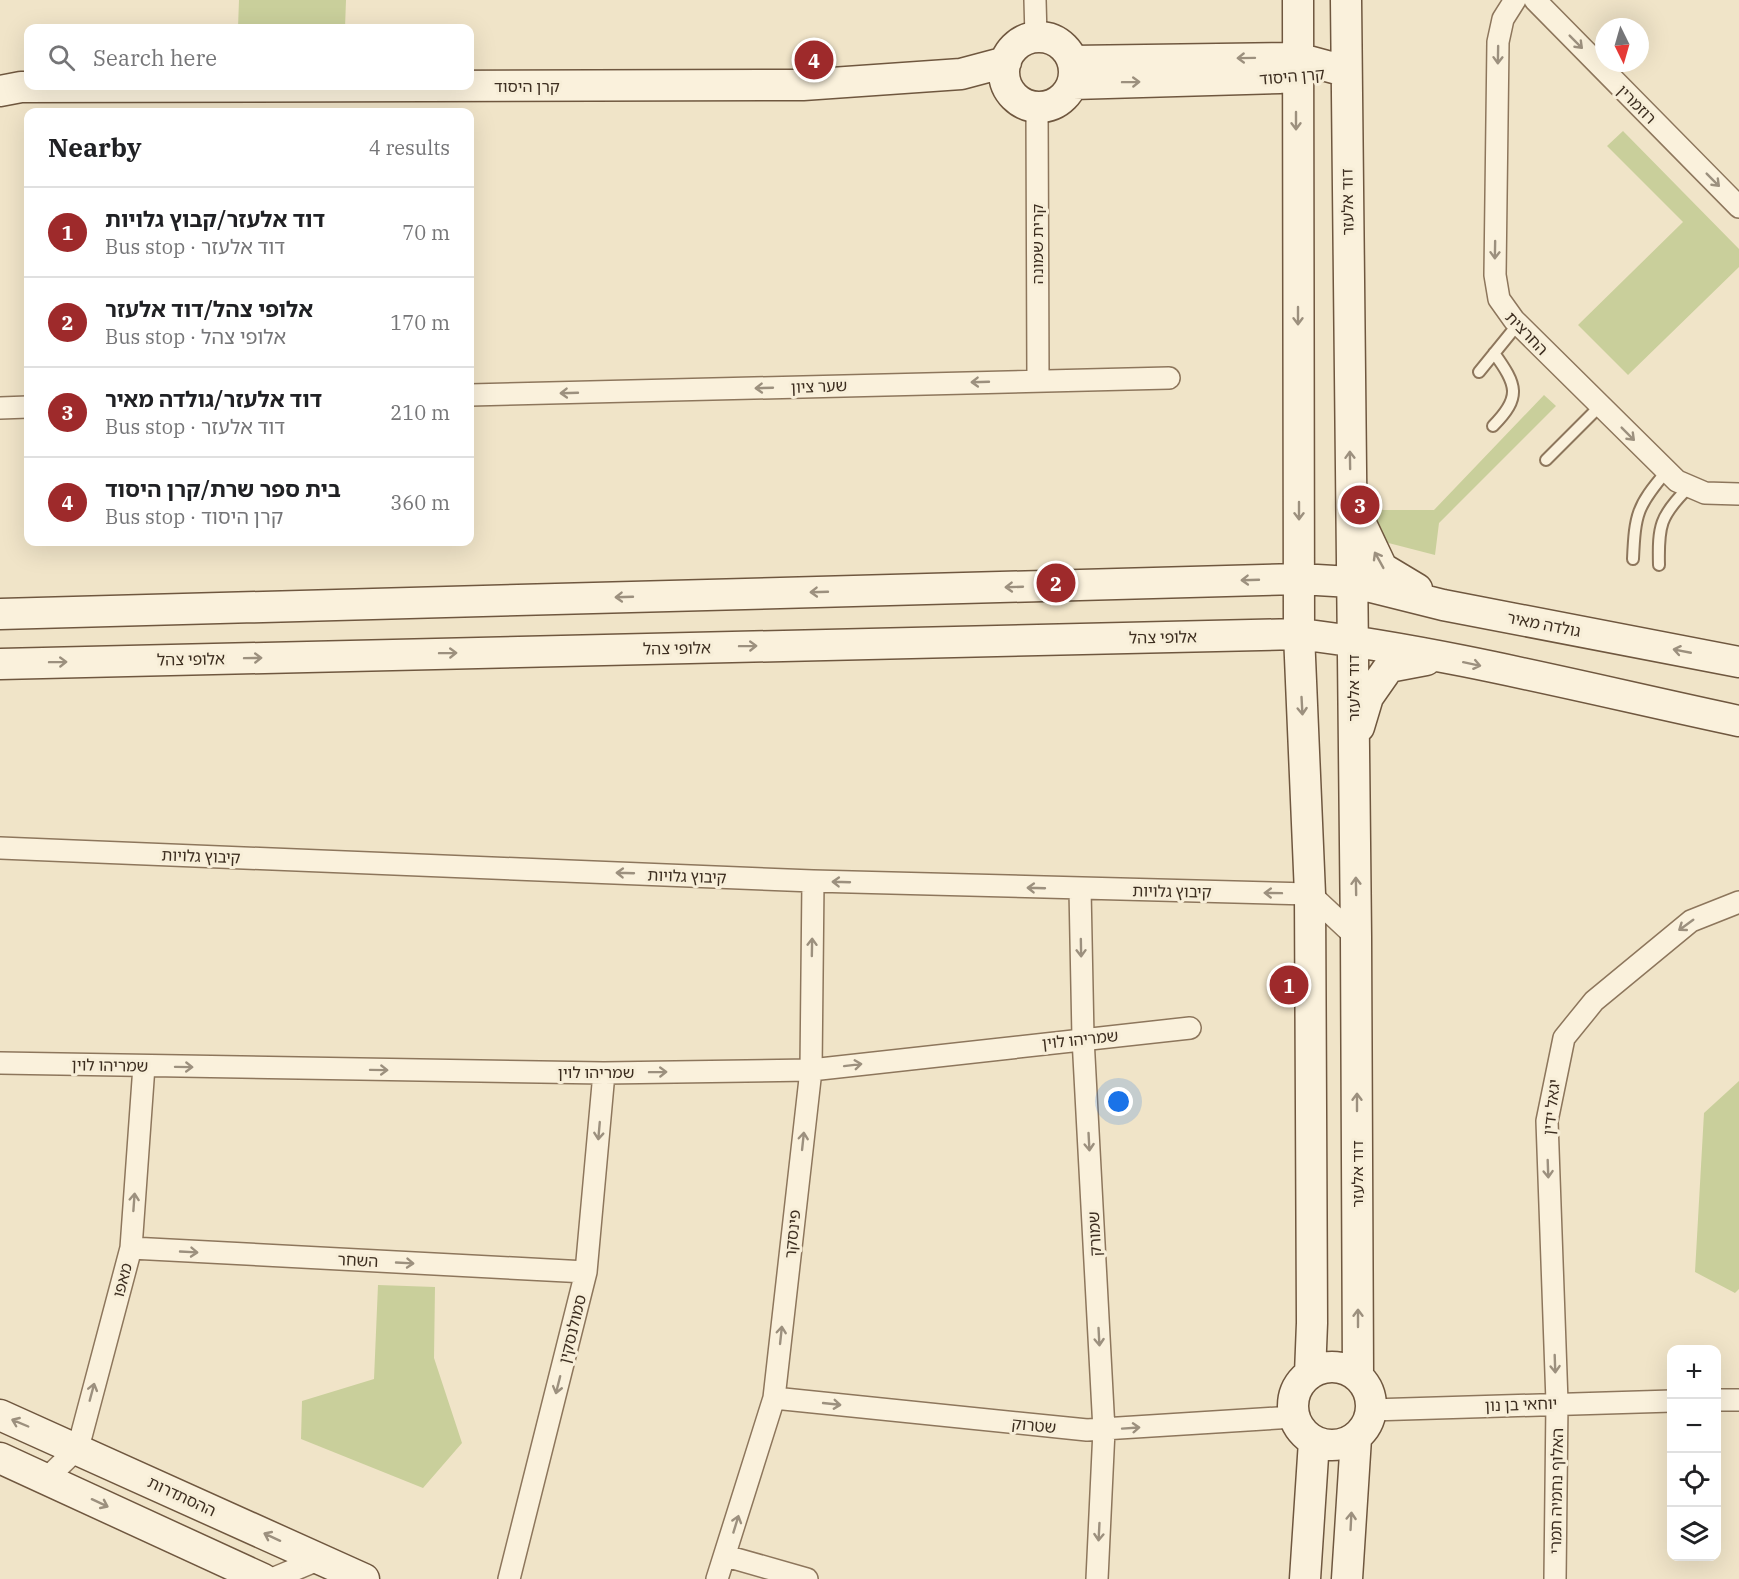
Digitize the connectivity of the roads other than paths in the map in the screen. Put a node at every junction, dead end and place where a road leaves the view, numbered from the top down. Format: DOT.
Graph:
graph roads {
  1 [pos="1035,0"];
  2 [pos="1298,0"];
  3 [pos="1346,0"];
  4 [pos="1515,0"];
  5 [pos="1535,0"];
  6 [pos="1036,37"];
  7 [pos="1296,68"];
  8 [pos="1345,71"];
  9 [pos="1073,72"];
  10 [pos="1006,73"];
  11 [pos="474,86"];
  12 [pos="7,87"];
  13 [pos="24,87"];
  14 [pos="1037,108"];
  15 [pos="1739,207"];
  16 [pos="1518,324"];
  17 [pos="1494,353"];
  18 [pos="1479,372"];
  19 [pos="1169,378"];
  20 [pos="1038,380"];
  21 [pos="474,395"];
  22 [pos="1600,406"];
  23 [pos="24,407"];
  24 [pos="0,408"];
  25 [pos="1493,426"];
  26 [pos="1546,460"];
  27 [pos="1666,472"];
  28 [pos="1688,488"];
  29 [pos="1739,494"];
  30 [pos="1351,501"];
  31 [pos="1634,559"];
  32 [pos="1659,565"];
  33 [pos="1300,579"];
  34 [pos="1351,582"];
  35 [pos="1443,605"];
  36 [pos="0,614"];
  37 [pos="1299,634"];
  38 [pos="1353,641"];
  39 [pos="1443,657"];
  40 [pos="1739,662"];
  41 [pos="0,664"];
  42 [pos="1739,721"];
  43 [pos="1354,744"];
  44 [pos="0,848"];
  45 [pos="813,881"];
  46 [pos="1080,889"];
  47 [pos="1310,894"];
  48 [pos="1739,902"];
  49 [pos="1356,937"];
  50 [pos="1190,1028"];
  51 [pos="1083,1038"];
  52 [pos="0,1063"];
  53 [pos="144,1066"];
  54 [pos="811,1070"];
  55 [pos="604,1073"];
  56 [pos="131,1248"];
  57 [pos="586,1272"];
  58 [pos="1310,1374"];
  59 [pos="1358,1377"];
  60 [pos="774,1398"];
  61 [pos="1721,1400"];
  62 [pos="1739,1400"];
  63 [pos="1667,1401"];
  64 [pos="1557,1402"];
  65 [pos="1371,1410"];
  66 [pos="0,1415"];
  67 [pos="1294,1417"];
  68 [pos="1104,1430"];
  69 [pos="1356,1438"];
  70 [pos="1314,1441"];
  71 [pos="78,1448"];
  72 [pos="0,1458"];
  73 [pos="47,1478"];
  74 [pos="726,1556"];
  75 [pos="321,1559"];
  76 [pos="262,1579"];
  77 [pos="272,1579"];
  78 [pos="364,1579"];
  79 [pos="509,1579"];
  80 [pos="717,1579"];
  81 [pos="807,1579"];
  82 [pos="1097,1579"];
  83 [pos="1305,1579"];
  84 [pos="1347,1579"];
  85 [pos="1555,1579"];
  1 -- 6 [label="street"];
  2 -- 7 [label="street"];
  3 -- 8 [label="street, דוד אלעזר"];
  4 -- 16 [label="street, החרצית, one-way"];
  5 -- 15 [label="street, רוזמרין, one-way"];
  6 -- 9 [label="street"];
  6 -- 10 [label="street"];
  7 -- 8 [label="street, קרן היסוד"];
  7 -- 9 [label="street, קרן היסוד"];
  7 -- 33 [label="street, one-way"];
  30 -- 8 [label="street, דוד אלעזר, one-way"];
  9 -- 14 [label="street"];
  10 -- 11 [label="street, קרן היסוד"];
  10 -- 14 [label="street"];
  12 -- 13 [label="street, קרן היסוד"];
  14 -- 20 [label="street, קרית שמונה"];
  16 -- 17 [label="lane"];
  16 -- 22 [label="street, החרצית"];
  17 -- 18 [label="lane"];
  17 -- 25 [label="lane"];
  19 -- 20 [label="street, שער ציון"];
  20 -- 21 [label="street, שער ציון, one-way"];
  22 -- 26 [label="lane"];
  22 -- 27 [label="street, החרצית, one-way"];
  23 -- 24 [label="street"];
  27 -- 28 [label="street, החרצית"];
  27 -- 31 [label="lane"];
  28 -- 29 [label="street, החרצית"];
  28 -- 32 [label="lane"];
  30 -- 34 [label="street, דוד אלעזר"];
  35 -- 30 [label="street, one-way"];
  33 -- 34 [label="street"];
  33 -- 36 [label="street, one-way"];
  33 -- 37 [label="street"];
  34 -- 35 [label="street, גולדה מאיר"];
  34 -- 38 [label="street, דוד אלעזר"];
  40 -- 35 [label="street, גולדה מאיר, one-way"];
  37 -- 38 [label="street, אלופי צהל"];
  41 -- 37 [label="street, אלופי צהל, one-way"];
  37 -- 47 [label="street, one-way"];
  38 -- 39 [label="street"];
  38 -- 43 [label="street, דוד אלעזר"];
  39 -- 42 [label="street, one-way"];
  39 -- 43 [label="street"];
  49 -- 43 [label="street, דוד אלעזר, one-way"];
  45 -- 44 [label="street, קיבוץ גלויות, one-way"];
  46 -- 45 [label="street, קיבוץ גלויות, one-way"];
  54 -- 45 [label="street, פינסקר, one-way"];
  47 -- 46 [label="street, קיבוץ גלויות, one-way"];
  46 -- 51 [label="street, שמורק, one-way"];
  47 -- 49 [label="street"];
  47 -- 58 [label="street"];
  48 -- 64 [label="street, יגאל ידין, one-way"];
  59 -- 49 [label="street, דוד אלעזר, one-way"];
  50 -- 51 [label="street, שמריהו לוין"];
  54 -- 51 [label="street, שמריהו לוין, one-way"];
  51 -- 68 [label="street, שמורק, one-way"];
  52 -- 53 [label="street, שמריהו לוין"];
  53 -- 55 [label="street, שמריהו לוין, one-way"];
  56 -- 53 [label="street, מאפו, one-way"];
  55 -- 54 [label="street, שמריהו לוין, one-way"];
  60 -- 54 [label="street, פינסקר, one-way"];
  55 -- 57 [label="street, סמולנסקין, one-way"];
  56 -- 57 [label="street, השחר, one-way"];
  71 -- 56 [label="street, מאפו, one-way"];
  57 -- 79 [label="street, סמולנסקין, one-way"];
  58 -- 59 [label="street"];
  58 -- 67 [label="street"];
  59 -- 65 [label="street, דוד אלעזר"];
  60 -- 68 [label="street, שטרוק, one-way"];
  74 -- 60 [label="street, פינסקר, one-way"];
  61 -- 62 [label="street"];
  63 -- 64 [label="street, יוחאי בן נון"];
  64 -- 65 [label="street, יוחאי בן נון"];
  64 -- 85 [label="street, האלוף נחמיה תמרי"];
  65 -- 69 [label="street"];
  71 -- 66 [label="street, ההסתדרות, one-way"];
  68 -- 67 [label="street, שטרוק, one-way"];
  67 -- 70 [label="street"];
  68 -- 82 [label="street, שמורק, one-way"];
  69 -- 70 [label="street"];
  84 -- 69 [label="street, one-way"];
  70 -- 83 [label="street"];
  71 -- 73 [label="street"];
  75 -- 71 [label="street, ההסתדרות, one-way"];
  72 -- 73 [label="street"];
  73 -- 76 [label="street, one-way"];
  74 -- 80 [label="street, פינסקר"];
  74 -- 81 [label="street"];
  75 -- 77 [label="street"];
  75 -- 78 [label="street, ההסתדרות"];
}
